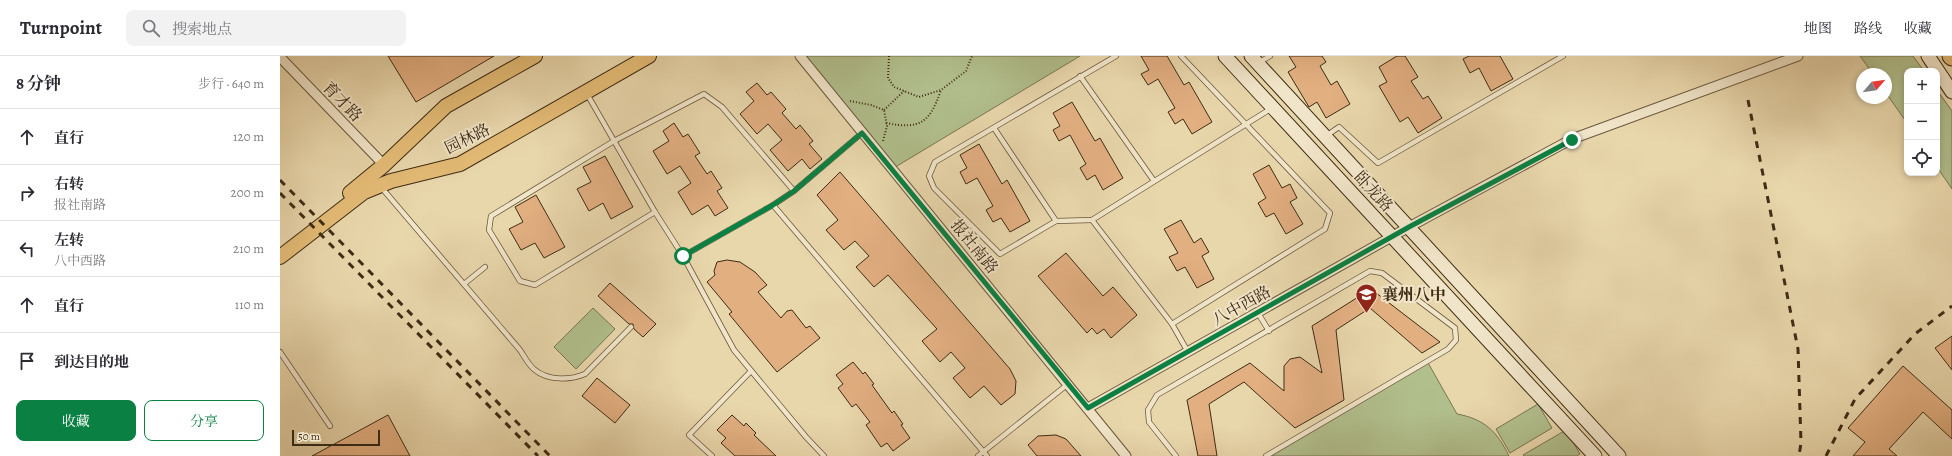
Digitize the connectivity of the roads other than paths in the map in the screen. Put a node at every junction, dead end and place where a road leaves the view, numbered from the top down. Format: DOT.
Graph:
graph roads {
  1 [pos="535,56"];
  2 [pos="649,56"];
  3 [pos="800,56"];
  4 [pos="1116,56"];
  5 [pos="1181,56"];
  6 [pos="1225,56"];
  7 [pos="1270,56"];
  8 [pos="1563,56"];
  9 [pos="1798,56"];
  10 [pos="1928,56"];
  11 [pos="280,57"];
  12 [pos="1255,60"];
  13 [pos="1080,76"];
  14 [pos="586,92"];
  15 [pos="1952,92"];
  16 [pos="1273,107"];
  17 [pos="1244,124"];
  18 [pos="994,128"];
  19 [pos="862,133"];
  20 [pos="1325,137"];
  21 [pos="614,141"];
  22 [pos="384,165"];
  23 [pos="1154,181"];
  24 [pos="380,186"];
  25 [pos="794,191"];
  26 [pos="773,205"];
  27 [pos="655,212"];
  28 [pos="1092,220"];
  29 [pos="1056,222"];
  30 [pos="1409,227"];
  31 [pos="1393,237"];
  32 [pos="280,246"];
  33 [pos="683,256"];
  34 [pos="280,257"];
  35 [pos="485,267"];
  36 [pos="464,284"];
  37 [pos="1258,313"];
  38 [pos="1172,324"];
  39 [pos="630,327"];
  40 [pos="1269,331"];
  41 [pos="280,352"];
  42 [pos="1188,352"];
  43 [pos="751,371"];
  44 [pos="1068,384"];
  45 [pos="1088,408"];
  46 [pos="330,426"];
  47 [pos="985,454"];
  48 [pos="712,456"];
  49 [pos="824,456"];
  50 [pos="978,456"];
  51 [pos="1126,456"];
  52 [pos="1176,456"];
  53 [pos="1266,456"];
  54 [pos="1595,456"];
  55 [pos="1619,456"];
  1 -- 22 [label="main road, 园林路"];
  2 -- 14 [label="main road, 园林路"];
  3 -- 19 [label="street, 报社南路"];
  4 -- 13 [label="lane"];
  5 -- 17 [label="lane"];
  6 -- 16 [label="main road, 卧龙路"];
  7 -- 12 [label="lane"];
  8 -- 20 [label="lane"];
  9 -- 30 [label="street, 八中西路"];
  10 -- 15 [label="main road"];
  11 -- 22 [label="street, 育才路"];
  12 -- 20 [label="main road, 卧龙路"];
  13 -- 18 [label="lane"];
  13 -- 23 [label="lane"];
  14 -- 21 [label="lane"];
  14 -- 24 [label="main road, 园林路"];
  16 -- 17 [label="lane"];
  16 -- 31 [label="main road, 卧龙路"];
  17 -- 23 [label="lane"];
  17 -- 38 [label="lane"];
  18 -- 29 [label="lane"];
  18 -- 29 [label="lane"];
  19 -- 25 [label="lane"];
  19 -- 44 [label="street, 报社南路"];
  20 -- 30 [label="main road, 卧龙路"];
  21 -- 25 [label="lane"];
  21 -- 27 [label="lane"];
  21 -- 27 [label="lane"];
  22 -- 32 [label="main road, 园林路"];
  23 -- 28 [label="lane"];
  24 -- 34 [label="main road, 园林路"];
  24 -- 36 [label="lane"];
  25 -- 26 [label="lane"];
  26 -- 33 [label="lane"];
  26 -- 47 [label="lane"];
  27 -- 33 [label="lane"];
  28 -- 29 [label="lane"];
  28 -- 38 [label="lane"];
  30 -- 31 [label="street, 八中西路"];
  30 -- 55 [label="main road, 卧龙路"];
  31 -- 37 [label="street, 八中西路"];
  31 -- 54 [label="main road, 卧龙路"];
  33 -- 43 [label="lane"];
  35 -- 36 [label="lane"];
  36 -- 39 [label="lane"];
  37 -- 40 [label="lane"];
  37 -- 42 [label="street, 八中西路"];
  38 -- 42 [label="lane"];
  40 -- 52 [label="lane"];
  40 -- 53 [label="lane"];
  41 -- 46 [label="lane"];
  42 -- 45 [label="street, 八中西路"];
  43 -- 48 [label="lane"];
  43 -- 49 [label="lane"];
  44 -- 45 [label="street, 报社南路"];
  44 -- 47 [label="lane"];
  45 -- 51 [label="street, 报社南路"];
  47 -- 50 [label="lane"];
}
